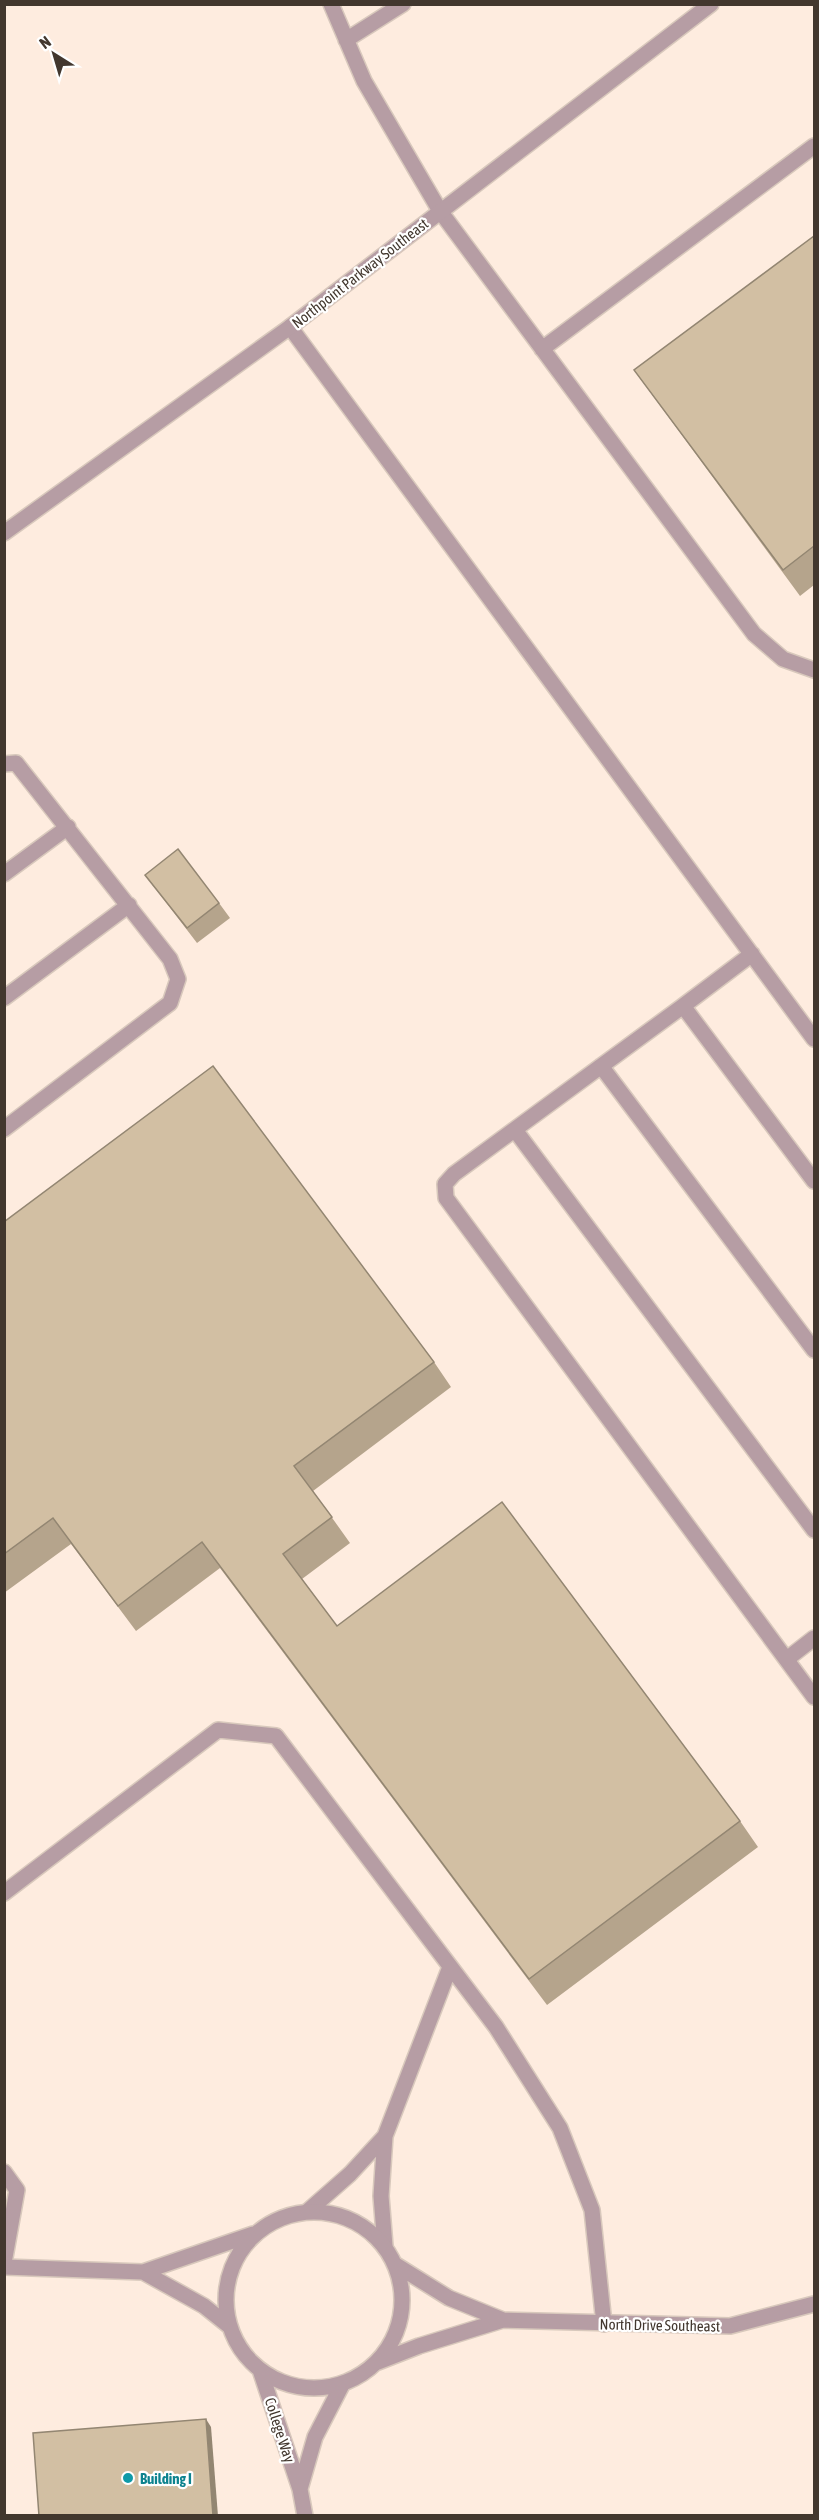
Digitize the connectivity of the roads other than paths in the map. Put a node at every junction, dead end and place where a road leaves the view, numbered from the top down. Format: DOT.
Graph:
graph roads {
  1 [pos="331,4"];
  2 [pos="403,4"];
  3 [pos="711,4"];
  4 [pos="346,40"];
  5 [pos="814,146"];
  6 [pos="440,212"];
  7 [pos="290,327"];
  8 [pos="542,349"];
  9 [pos="4,533"];
  10 [pos="814,670"];
  11 [pos="4,764"];
  12 [pos="68,826"];
  13 [pos="4,874"];
  14 [pos="129,905"];
  15 [pos="752,954"];
  16 [pos="4,998"];
  17 [pos="683,1006"];
  18 [pos="814,1039"];
  19 [pos="601,1066"];
  20 [pos="4,1129"];
  21 [pos="515,1130"];
  22 [pos="814,1181"];
  23 [pos="814,1350"];
  24 [pos="814,1530"];
  25 [pos="814,1638"];
  26 [pos="787,1659"];
  27 [pos="814,1696"];
  28 [pos="4,1893"];
  29 [pos="450,1967"];
  30 [pos="385,2136"];
  31 [pos="4,2172"];
  32 [pos="308,2211"];
  33 [pos="256,2232"];
  34 [pos="385,2246"];
  35 [pos="4,2265"];
  36 [pos="396,2265"];
  37 [pos="143,2272"];
  38 [pos="814,2304"];
  39 [pos="503,2320"];
  40 [pos="604,2324"];
  41 [pos="229,2326"];
  42 [pos="377,2362"];
  43 [pos="260,2370"];
  44 [pos="343,2383"];
  45 [pos="300,2489"];
  46 [pos="304,2516"];
  1 -- 4 [label="street"];
  2 -- 4 [label="street"];
  3 -- 6 [label="street, Northpoint Parkway Southeast"];
  4 -- 6 [label="street"];
  5 -- 8 [label="street"];
  6 -- 7 [label="street, Northpoint Parkway Southeast"];
  6 -- 8 [label="street"];
  7 -- 9 [label="street, Northpoint Parkway Southeast"];
  7 -- 15 [label="street"];
  8 -- 10 [label="street"];
  11 -- 12 [label="street"];
  12 -- 13 [label="street"];
  12 -- 14 [label="street"];
  14 -- 16 [label="street"];
  14 -- 20 [label="street"];
  15 -- 17 [label="street"];
  15 -- 18 [label="street"];
  17 -- 19 [label="street"];
  17 -- 22 [label="street"];
  19 -- 21 [label="street"];
  19 -- 23 [label="street"];
  21 -- 24 [label="street"];
  21 -- 26 [label="street"];
  25 -- 26 [label="street"];
  26 -- 27 [label="street"];
  28 -- 29 [label="street"];
  29 -- 30 [label="street"];
  29 -- 40 [label="street"];
  30 -- 32 [label="street"];
  30 -- 34 [label="street"];
  31 -- 35 [label="street"];
  32 -- 33 [label="street"];
  32 -- 34 [label="street"];
  33 -- 37 [label="street"];
  33 -- 41 [label="street"];
  34 -- 36 [label="street"];
  35 -- 37 [label="street"];
  36 -- 39 [label="street, North Drive Southeast"];
  36 -- 42 [label="street"];
  37 -- 41 [label="street"];
  38 -- 40 [label="street, North Drive Southeast"];
  39 -- 40 [label="street, North Drive Southeast"];
  39 -- 42 [label="street, North Drive Southeast"];
  41 -- 43 [label="street"];
  42 -- 44 [label="street"];
  43 -- 44 [label="street"];
  43 -- 45 [label="street, College Way"];
  44 -- 45 [label="street, College Way"];
  45 -- 46 [label="street, College Way"];
}
